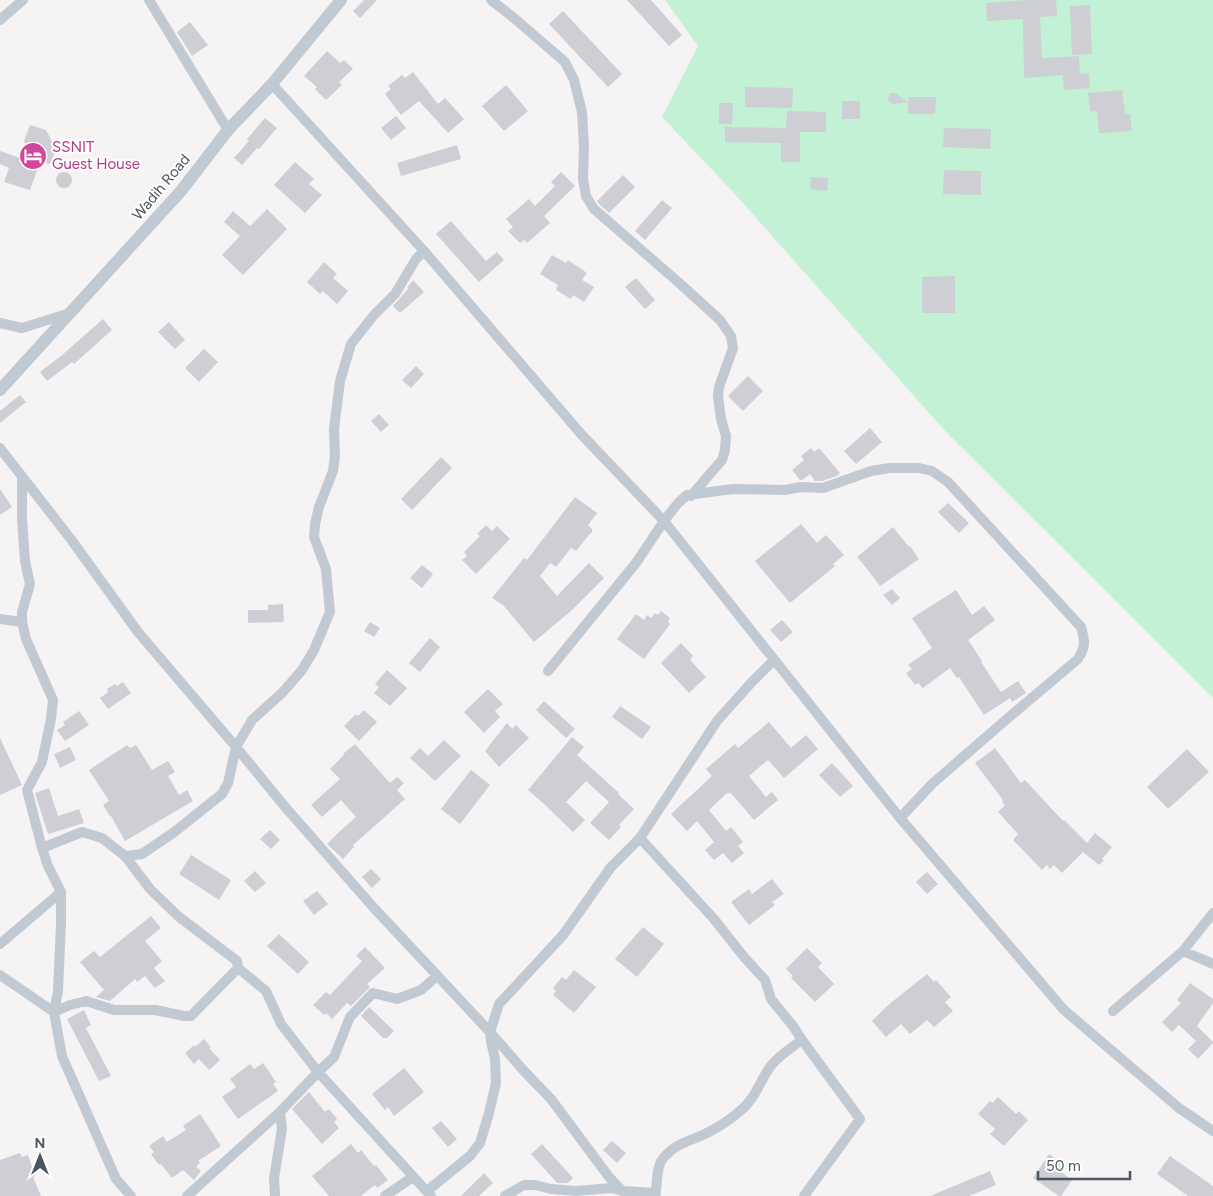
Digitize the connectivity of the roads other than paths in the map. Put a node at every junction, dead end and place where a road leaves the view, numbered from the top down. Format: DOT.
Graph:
graph roads {
  1 [pos="23,0"];
  2 [pos="149,0"];
  3 [pos="341,0"];
  4 [pos="490,0"];
  5 [pos="0,20"];
  6 [pos="272,84"];
  7 [pos="228,130"];
  8 [pos="424,252"];
  9 [pos="71,313"];
  10 [pos="0,323"];
  11 [pos="0,390"];
  12 [pos="0,448"];
  13 [pos="22,476"];
  14 [pos="691,496"];
  15 [pos="664,520"];
  16 [pos="0,619"];
  17 [pos="22,622"];
  18 [pos="774,660"];
  19 [pos="548,671"];
  20 [pos="236,747"];
  21 [pos="900,818"];
  22 [pos="640,838"];
  23 [pos="42,848"];
  24 [pos="125,856"];
  25 [pos="61,892"];
  26 [pos="1213,913"];
  27 [pos="0,944"];
  28 [pos="1183,951"];
  29 [pos="1213,964"];
  30 [pos="238,968"];
  31 [pos="0,975"];
  32 [pos="437,976"];
  33 [pos="1112,1011"];
  34 [pos="54,1012"];
  35 [pos="490,1032"];
  36 [pos="802,1040"];
  37 [pos="318,1072"];
  38 [pos="280,1112"];
  39 [pos="1213,1131"];
  40 [pos="413,1177"];
  41 [pos="429,1193"];
  42 [pos="625,1193"];
  43 [pos="655,1195"];
  44 [pos="131,1196"];
  45 [pos="187,1196"];
  46 [pos="275,1196"];
  47 [pos="385,1196"];
  48 [pos="505,1196"];
  49 [pos="804,1196"];
  1 -- 5 [label="street"];
  2 -- 7 [label="street"];
  3 -- 6 [label="street, Wadih Road"];
  4 -- 14 [label="street"];
  6 -- 7 [label="street, Wadih Road"];
  6 -- 8 [label="street"];
  7 -- 9 [label="street, Wadih Road"];
  8 -- 15 [label="street"];
  8 -- 20 [label="street"];
  9 -- 10 [label="street"];
  9 -- 11 [label="street, Wadih Road"];
  12 -- 13 [label="street"];
  13 -- 17 [label="street"];
  13 -- 20 [label="street"];
  14 -- 15 [label="street"];
  14 -- 21 [label="street"];
  15 -- 18 [label="street"];
  15 -- 19 [label="street"];
  16 -- 17 [label="street"];
  17 -- 23 [label="street"];
  18 -- 21 [label="street"];
  18 -- 22 [label="street"];
  20 -- 24 [label="street"];
  20 -- 32 [label="street"];
  21 -- 39 [label="street"];
  22 -- 35 [label="street"];
  22 -- 36 [label="street"];
  23 -- 24 [label="street"];
  23 -- 25 [label="street"];
  24 -- 30 [label="street"];
  25 -- 27 [label="street"];
  25 -- 34 [label="street"];
  26 -- 28 [label="street"];
  28 -- 29 [label="street"];
  28 -- 33 [label="street"];
  30 -- 34 [label="street"];
  30 -- 37 [label="street"];
  31 -- 34 [label="street"];
  32 -- 35 [label="street"];
  32 -- 37 [label="street"];
  34 -- 44 [label="street"];
  35 -- 41 [label="street"];
  35 -- 42 [label="street"];
  36 -- 43 [label="street"];
  36 -- 49 [label="street"];
  37 -- 38 [label="street"];
  37 -- 40 [label="street"];
  38 -- 45 [label="street"];
  38 -- 46 [label="street"];
  40 -- 41 [label="street"];
  40 -- 47 [label="street"];
  42 -- 43 [label="street"];
  42 -- 48 [label="street"];
}
